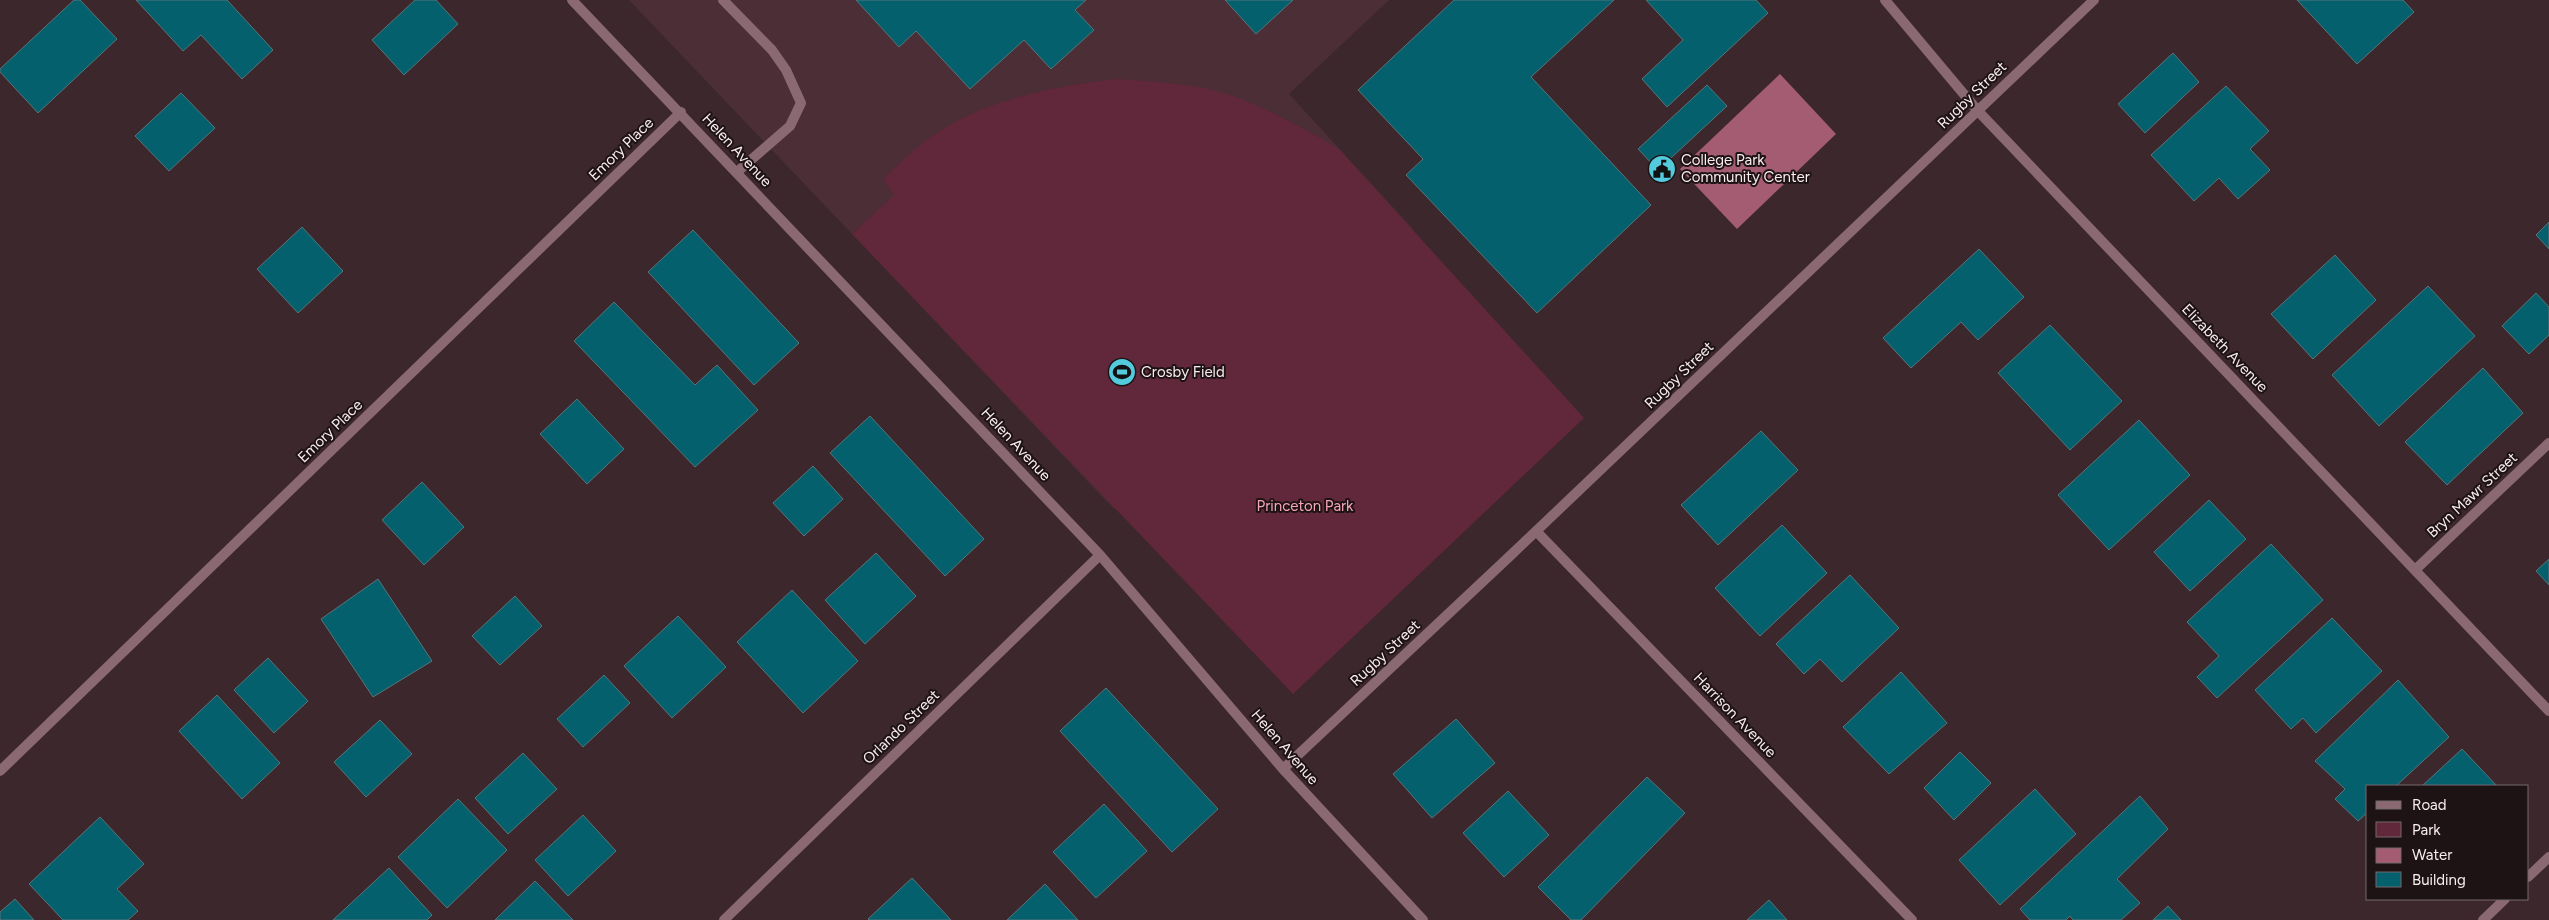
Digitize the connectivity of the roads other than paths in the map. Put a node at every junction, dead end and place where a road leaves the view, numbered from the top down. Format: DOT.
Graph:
graph roads {
  1 [pos="572,0"];
  2 [pos="723,0"];
  3 [pos="1885,0"];
  4 [pos="2094,0"];
  5 [pos="1978,111"];
  6 [pos="681,112"];
  7 [pos="738,172"];
  8 [pos="2549,443"];
  9 [pos="1536,531"];
  10 [pos="1100,555"];
  11 [pos="2415,570"];
  12 [pos="2549,711"];
  13 [pos="1283,769"];
  14 [pos="0,771"];
  15 [pos="2549,857"];
  16 [pos="2529,876"];
  17 [pos="2504,900"];
  18 [pos="724,920"];
  19 [pos="1424,920"];
  20 [pos="1912,920"];
  21 [pos="2483,920"];
  1 -- 6 [label="street, Helen Avenue"];
  2 -- 7 [label="street"];
  3 -- 5 [label="street, Elizabeth Avenue"];
  4 -- 5 [label="street, Rugby Street"];
  5 -- 9 [label="street, Rugby Street"];
  5 -- 11 [label="street, Elizabeth Avenue"];
  6 -- 7 [label="street, Helen Avenue"];
  6 -- 14 [label="street, Emory Place"];
  7 -- 10 [label="street, Helen Avenue"];
  8 -- 11 [label="street, Bryn Mawr Street"];
  9 -- 13 [label="street, Rugby Street"];
  9 -- 20 [label="street, Harrison Avenue"];
  10 -- 13 [label="street, Helen Avenue"];
  10 -- 18 [label="street, Orlando Street"];
  11 -- 12 [label="street, Elizabeth Avenue"];
  13 -- 19 [label="street, Helen Avenue"];
  15 -- 16 [label="street"];
  17 -- 21 [label="street"];
}
